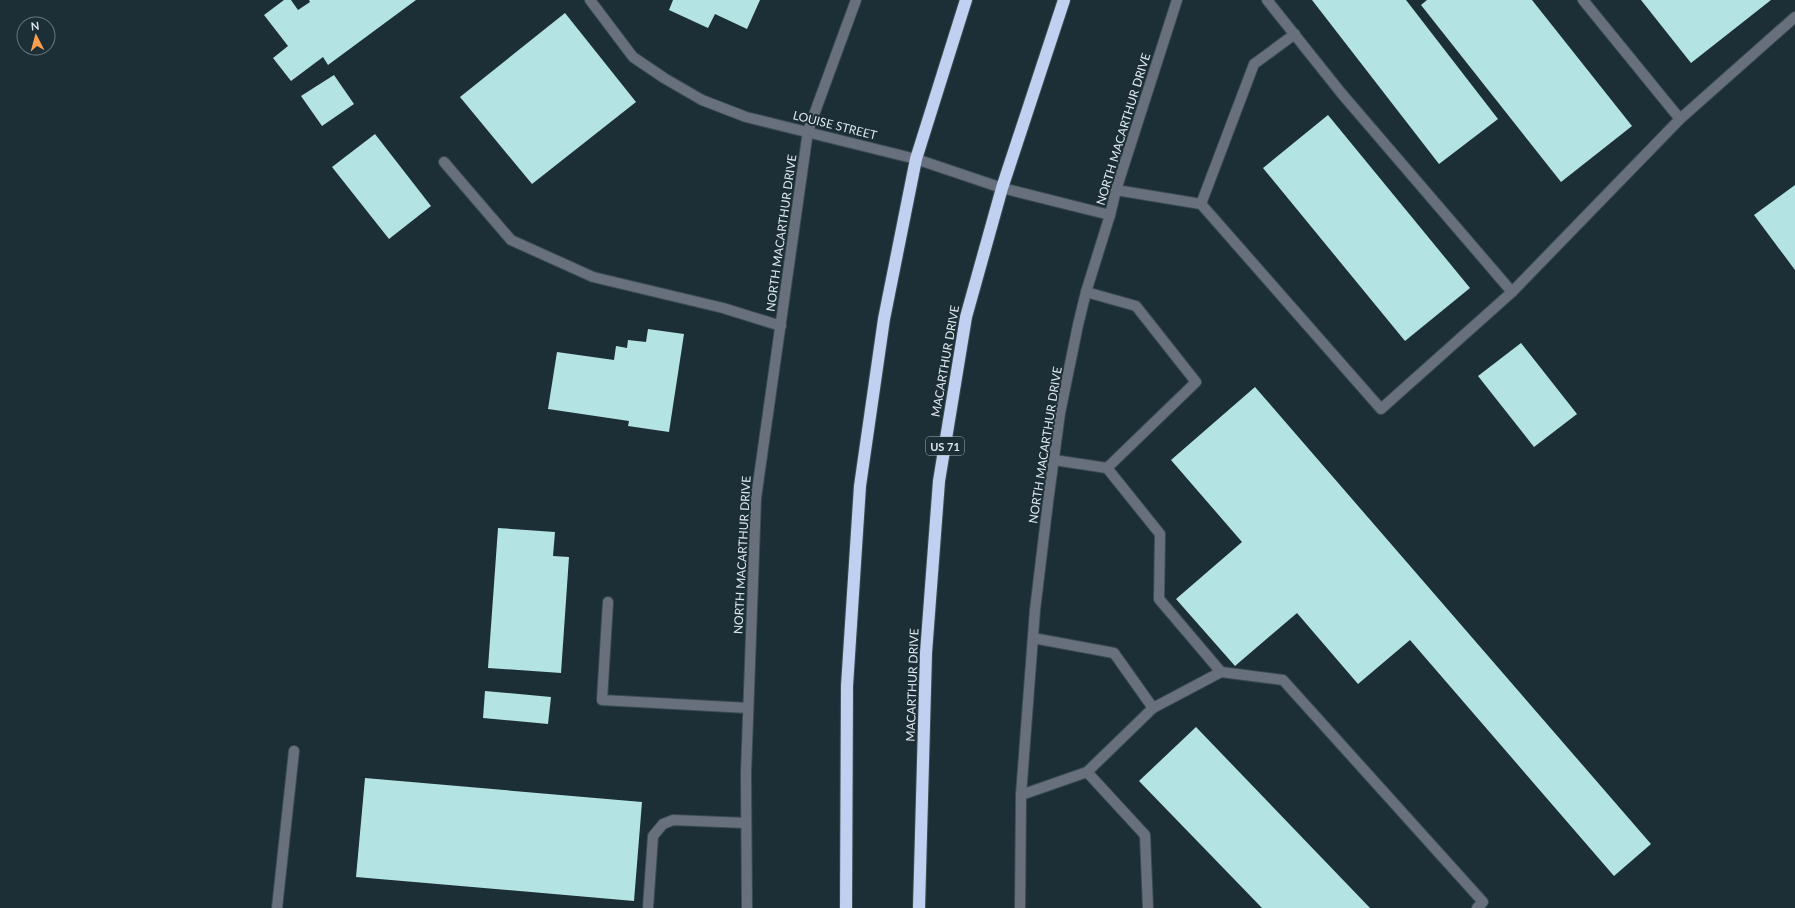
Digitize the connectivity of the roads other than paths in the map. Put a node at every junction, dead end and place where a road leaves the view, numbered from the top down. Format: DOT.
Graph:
graph roads {
  1 [pos="590,0"];
  2 [pos="856,0"];
  3 [pos="966,0"];
  4 [pos="1064,0"];
  5 [pos="1177,0"];
  6 [pos="1267,0"];
  7 [pos="1583,0"];
  8 [pos="1795,17"];
  9 [pos="1295,34"];
  10 [pos="1680,119"];
  11 [pos="808,131"];
  12 [pos="916,159"];
  13 [pos="444,162"];
  14 [pos="1002,188"];
  15 [pos="1116,190"];
  16 [pos="1201,204"];
  17 [pos="1110,215"];
  18 [pos="1086,292"];
  19 [pos="1512,292"];
  20 [pos="781,326"];
  21 [pos="1054,460"];
  22 [pos="1107,468"];
  23 [pos="608,602"];
  24 [pos="1034,638"];
  25 [pos="1221,672"];
  26 [pos="748,708"];
  27 [pos="1153,708"];
  28 [pos="294,751"];
  29 [pos="1087,772"];
  30 [pos="1021,795"];
  31 [pos="746,823"];
  32 [pos="277,908"];
  33 [pos="648,908"];
  34 [pos="747,908"];
  35 [pos="846,908"];
  36 [pos="919,908"];
  37 [pos="1020,908"];
  38 [pos="1148,908"];
  39 [pos="1477,908"];
  1 -- 11 [label="street, LOUISE STREET"];
  2 -- 11 [label="street, NORTH MACARTHUR DRIVE"];
  3 -- 12 [label="highway"];
  4 -- 14 [label="highway, MACARTHUR DRIVE / US 71"];
  5 -- 15 [label="street, NORTH MACARTHUR DRIVE"];
  6 -- 9 [label="street"];
  7 -- 10 [label="street"];
  8 -- 10 [label="street"];
  9 -- 16 [label="street"];
  9 -- 19 [label="street"];
  10 -- 19 [label="street"];
  11 -- 12 [label="street, LOUISE STREET"];
  11 -- 20 [label="street, NORTH MACARTHUR DRIVE"];
  12 -- 14 [label="street, LOUISE STREET"];
  12 -- 35 [label="highway"];
  13 -- 20 [label="street"];
  14 -- 17 [label="street, LOUISE STREET"];
  14 -- 36 [label="highway, MACARTHUR DRIVE / US 71"];
  15 -- 16 [label="street"];
  15 -- 17 [label="street, NORTH MACARTHUR DRIVE"];
  16 -- 19 [label="street"];
  17 -- 18 [label="street, NORTH MACARTHUR DRIVE"];
  18 -- 21 [label="street, NORTH MACARTHUR DRIVE"];
  18 -- 22 [label="street"];
  20 -- 26 [label="street, NORTH MACARTHUR DRIVE"];
  21 -- 22 [label="street"];
  21 -- 24 [label="street, NORTH MACARTHUR DRIVE"];
  22 -- 25 [label="street"];
  23 -- 26 [label="street"];
  24 -- 27 [label="street"];
  24 -- 30 [label="street, NORTH MACARTHUR DRIVE"];
  25 -- 27 [label="street"];
  25 -- 39 [label="street"];
  26 -- 31 [label="street, NORTH MACARTHUR DRIVE"];
  27 -- 29 [label="street"];
  28 -- 32 [label="street"];
  29 -- 30 [label="street"];
  29 -- 38 [label="street"];
  30 -- 37 [label="street, NORTH MACARTHUR DRIVE"];
  31 -- 33 [label="street"];
  31 -- 34 [label="street, NORTH MACARTHUR DRIVE"];
}
